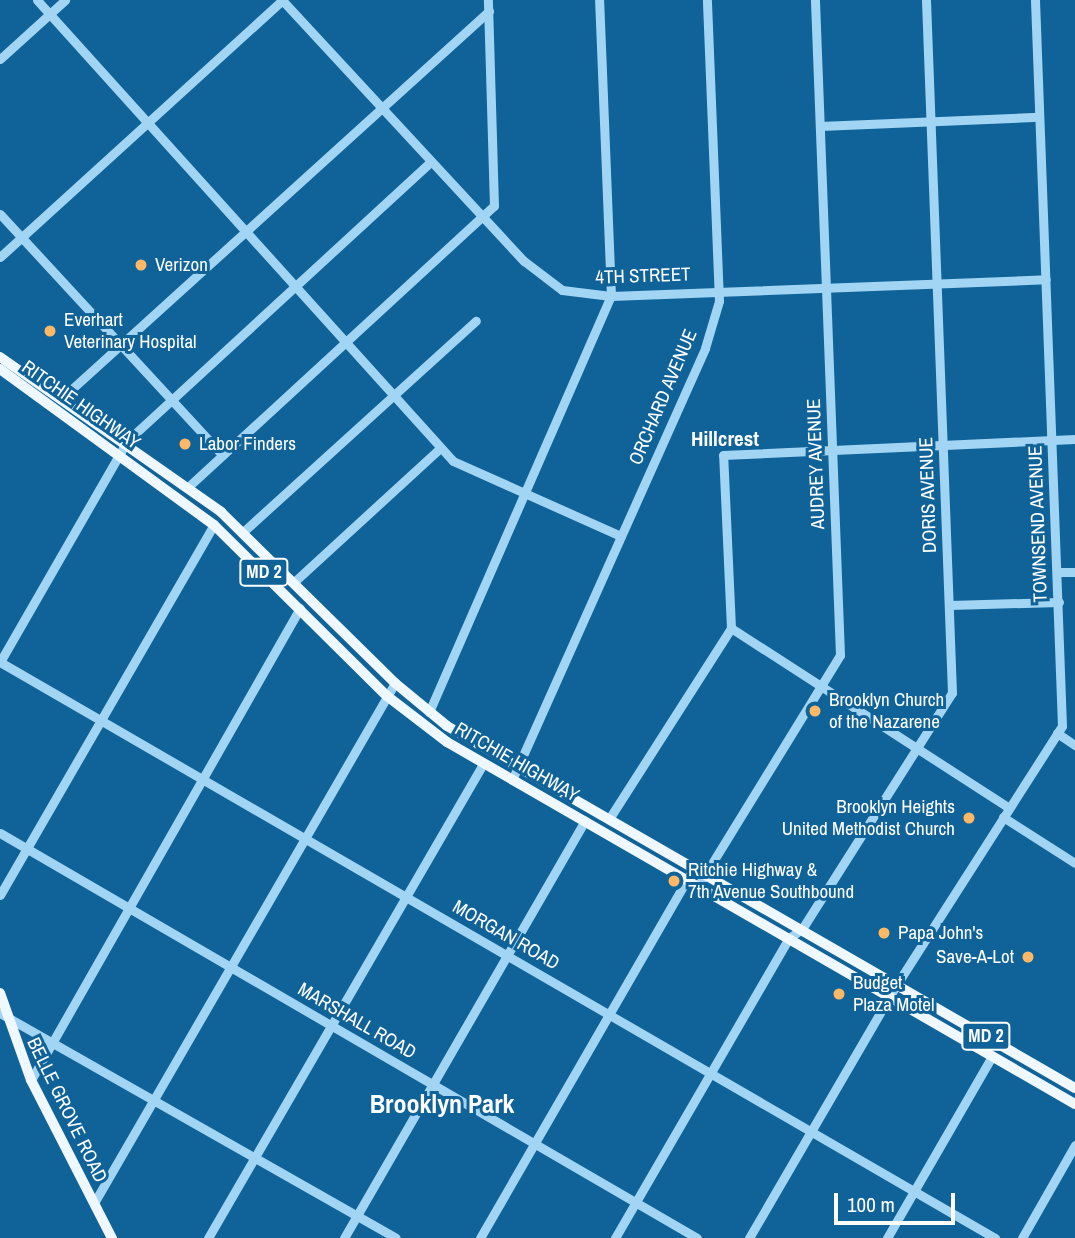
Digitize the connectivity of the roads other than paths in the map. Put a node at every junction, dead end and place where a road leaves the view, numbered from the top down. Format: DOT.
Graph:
graph roads {
  1 [pos="37,0"];
  2 [pos="65,0"];
  3 [pos="282,0"];
  4 [pos="488,0"];
  5 [pos="599,0"];
  6 [pos="707,0"];
  7 [pos="815,0"];
  8 [pos="926,0"];
  9 [pos="1035,0"];
  10 [pos="489,10"];
  11 [pos="50,14"];
  12 [pos="0,59"];
  13 [pos="381,109"];
  14 [pos="1039,117"];
  15 [pos="931,121"];
  16 [pos="148,122"];
  17 [pos="820,126"];
  18 [pos="430,162"];
  19 [pos="0,214"];
  20 [pos="482,218"];
  21 [pos="247,230"];
  22 [pos="22,237"];
  23 [pos="0,257"];
  24 [pos="1046,279"];
  25 [pos="937,283"];
  26 [pos="296,286"];
  27 [pos="826,287"];
  28 [pos="719,292"];
  29 [pos="611,296"];
  30 [pos="476,321"];
  31 [pos="342,344"];
  32 [pos="121,345"];
  33 [pos="0,357"];
  34 [pos="0,369"];
  35 [pos="393,396"];
  36 [pos="63,397"];
  37 [pos="171,401"];
  38 [pos="1075,439"];
  39 [pos="1052,440"];
  40 [pos="127,441"];
  41 [pos="944,445"];
  42 [pos="440,448"];
  43 [pos="833,450"];
  44 [pos="120,453"];
  45 [pos="222,455"];
  46 [pos="188,486"];
  47 [pos="525,493"];
  48 [pos="214,525"];
  49 [pos="244,531"];
  50 [pos="621,536"];
  51 [pos="1057,572"];
  52 [pos="1075,572"];
  53 [pos="293,582"];
  54 [pos="1059,602"];
  55 [pos="950,605"];
  56 [pos="300,608"];
  57 [pos="731,628"];
  58 [pos="0,662"];
  59 [pos="394,683"];
  60 [pos="823,688"];
  61 [pos="387,696"];
  62 [pos="429,712"];
  63 [pos="101,720"];
  64 [pos="1058,733"];
  65 [pos="1075,745"];
  66 [pos="918,749"];
  67 [pos="483,764"];
  68 [pos="518,768"];
  69 [pos="202,779"];
  70 [pos="512,780"];
  71 [pos="1009,808"];
  72 [pos="1003,817"];
  73 [pos="609,819"];
  74 [pos="585,821"];
  75 [pos="0,833"];
  76 [pos="305,838"];
  77 [pos="27,849"];
  78 [pos="1075,863"];
  79 [pos="694,867"];
  80 [pos="705,874"];
  81 [pos="687,880"];
  82 [pos="698,886"];
  83 [pos="0,895"];
  84 [pos="406,897"];
  85 [pos="128,909"];
  86 [pos="802,929"];
  87 [pos="789,938"];
  88 [pos="507,956"];
  89 [pos="230,968"];
  90 [pos="897,984"];
  91 [pos="0,993"];
  92 [pos="890,996"];
  93 [pos="2,1012"];
  94 [pos="609,1014"];
  95 [pos="331,1026"];
  96 [pos="54,1040"];
  97 [pos="992,1056"];
  98 [pos="710,1073"];
  99 [pos="31,1080"];
  100 [pos="433,1085"];
  101 [pos="1075,1088"];
  102 [pos="155,1098"];
  103 [pos="1075,1104"];
  104 [pos="811,1132"];
  105 [pos="534,1144"];
  106 [pos="1075,1144"];
  107 [pos="256,1157"];
  108 [pos="914,1191"];
  109 [pos="636,1202"];
  110 [pos="94,1203"];
  111 [pos="357,1216"];
  112 [pos="112,1238"];
  113 [pos="208,1238"];
  114 [pos="344,1238"];
  115 [pos="396,1238"];
  116 [pos="480,1238"];
  117 [pos="615,1238"];
  118 [pos="697,1238"];
  119 [pos="749,1238"];
  120 [pos="887,1238"];
  121 [pos="995,1238"];
  122 [pos="1021,1238"];
  1 -- 11 [label="street"];
  2 -- 11 [label="street"];
  3 -- 13 [label="street, 4TH STREET"];
  3 -- 16 [label="street"];
  4 -- 10 [label="street"];
  5 -- 29 [label="street"];
  6 -- 28 [label="street, ORCHARD AVENUE"];
  7 -- 17 [label="street, AUDREY AVENUE"];
  8 -- 15 [label="street, DORIS AVENUE"];
  9 -- 14 [label="street, TOWNSEND AVENUE"];
  10 -- 13 [label="street"];
  10 -- 20 [label="street"];
  11 -- 12 [label="street"];
  11 -- 16 [label="street"];
  13 -- 18 [label="street, 4TH STREET"];
  13 -- 21 [label="street"];
  14 -- 15 [label="street"];
  14 -- 24 [label="street, TOWNSEND AVENUE"];
  15 -- 17 [label="street"];
  15 -- 25 [label="street, DORIS AVENUE"];
  16 -- 21 [label="street"];
  16 -- 22 [label="street"];
  17 -- 27 [label="street, AUDREY AVENUE"];
  18 -- 20 [label="street, 4TH STREET"];
  18 -- 26 [label="street"];
  19 -- 22 [label="street"];
  20 -- 29 [label="street, 4TH STREET"];
  20 -- 31 [label="street"];
  21 -- 26 [label="street"];
  21 -- 32 [label="street"];
  22 -- 23 [label="street"];
  22 -- 32 [label="street"];
  24 -- 25 [label="street, 4TH STREET"];
  24 -- 39 [label="street, TOWNSEND AVENUE"];
  25 -- 27 [label="street, 4TH STREET"];
  25 -- 41 [label="street, DORIS AVENUE"];
  26 -- 31 [label="street"];
  26 -- 37 [label="street"];
  27 -- 28 [label="street, 4TH STREET"];
  27 -- 43 [label="street, AUDREY AVENUE"];
  28 -- 29 [label="street, 4TH STREET"];
  28 -- 50 [label="street, ORCHARD AVENUE"];
  29 -- 47 [label="street"];
  30 -- 35 [label="street"];
  31 -- 35 [label="street"];
  31 -- 45 [label="street"];
  32 -- 36 [label="street"];
  32 -- 37 [label="street"];
  33 -- 36 [label="main road, RITCHIE HIGHWAY / MD 2"];
  34 -- 44 [label="main road, RITCHIE HIGHWAY / MD 2"];
  35 -- 42 [label="street"];
  35 -- 49 [label="street"];
  36 -- 40 [label="main road, RITCHIE HIGHWAY / MD 2"];
  37 -- 40 [label="street"];
  37 -- 45 [label="street"];
  38 -- 39 [label="street"];
  39 -- 41 [label="street"];
  39 -- 51 [label="street, TOWNSEND AVENUE"];
  40 -- 44 [label="street"];
  40 -- 46 [label="main road, RITCHIE HIGHWAY / MD 2"];
  41 -- 43 [label="street"];
  41 -- 55 [label="street, DORIS AVENUE"];
  42 -- 47 [label="street"];
  42 -- 53 [label="street"];
  43 -- 57 [label="street"];
  43 -- 60 [label="street, AUDREY AVENUE"];
  44 -- 48 [label="main road, RITCHIE HIGHWAY / MD 2"];
  44 -- 58 [label="street"];
  45 -- 46 [label="street"];
  46 -- 49 [label="main road, RITCHIE HIGHWAY / MD 2"];
  47 -- 50 [label="street"];
  47 -- 62 [label="street"];
  48 -- 56 [label="main road, RITCHIE HIGHWAY / MD 2"];
  48 -- 63 [label="street"];
  49 -- 53 [label="main road, RITCHIE HIGHWAY / MD 2"];
  50 -- 68 [label="street, ORCHARD AVENUE"];
  51 -- 52 [label="street"];
  51 -- 54 [label="street, TOWNSEND AVENUE"];
  53 -- 59 [label="main road, RITCHIE HIGHWAY / MD 2"];
  54 -- 55 [label="street"];
  54 -- 64 [label="street, TOWNSEND AVENUE"];
  55 -- 66 [label="street, DORIS AVENUE"];
  56 -- 61 [label="main road, RITCHIE HIGHWAY / MD 2"];
  56 -- 69 [label="street"];
  57 -- 60 [label="street"];
  57 -- 73 [label="street"];
  58 -- 63 [label="street, MORGAN ROAD"];
  59 -- 61 [label="street"];
  59 -- 62 [label="main road, RITCHIE HIGHWAY / MD 2"];
  60 -- 66 [label="street"];
  60 -- 80 [label="street, AUDREY AVENUE"];
  61 -- 67 [label="main road, RITCHIE HIGHWAY / MD 2"];
  61 -- 76 [label="street"];
  62 -- 68 [label="main road, RITCHIE HIGHWAY / MD 2"];
  63 -- 69 [label="street, MORGAN ROAD"];
  63 -- 77 [label="street"];
  64 -- 65 [label="street"];
  64 -- 71 [label="street, TOWNSEND AVENUE"];
  66 -- 71 [label="street"];
  66 -- 86 [label="street, DORIS AVENUE"];
  67 -- 70 [label="main road, RITCHIE HIGHWAY / MD 2"];
  67 -- 84 [label="street"];
  68 -- 70 [label="street, ORCHARD AVENUE"];
  68 -- 73 [label="main road, RITCHIE HIGHWAY / MD 2"];
  69 -- 76 [label="street, MORGAN ROAD"];
  69 -- 85 [label="street"];
  70 -- 74 [label="main road, RITCHIE HIGHWAY / MD 2"];
  71 -- 72 [label="street, TOWNSEND AVENUE"];
  72 -- 78 [label="street"];
  72 -- 90 [label="street, TOWNSEND AVENUE"];
  73 -- 79 [label="main road, RITCHIE HIGHWAY / MD 2"];
  74 -- 81 [label="main road, RITCHIE HIGHWAY / MD 2"];
  74 -- 88 [label="street"];
  75 -- 77 [label="street, MARSHALL ROAD"];
  76 -- 84 [label="street, MORGAN ROAD"];
  76 -- 89 [label="street"];
  77 -- 83 [label="street"];
  77 -- 85 [label="street, MARSHALL ROAD"];
  79 -- 80 [label="main road, RITCHIE HIGHWAY / MD 2"];
  79 -- 81 [label="street"];
  80 -- 82 [label="street, AUDREY AVENUE"];
  80 -- 86 [label="main road, RITCHIE HIGHWAY / MD 2"];
  81 -- 82 [label="main road, RITCHIE HIGHWAY / MD 2"];
  81 -- 94 [label="street"];
  82 -- 87 [label="main road, RITCHIE HIGHWAY / MD 2"];
  84 -- 88 [label="street, MORGAN ROAD"];
  84 -- 95 [label="street"];
  85 -- 89 [label="street, MARSHALL ROAD"];
  85 -- 96 [label="street"];
  86 -- 87 [label="street, DORIS AVENUE"];
  86 -- 90 [label="main road, RITCHIE HIGHWAY / MD 2"];
  87 -- 92 [label="main road, RITCHIE HIGHWAY / MD 2"];
  87 -- 98 [label="street"];
  88 -- 94 [label="street, MORGAN ROAD"];
  88 -- 100 [label="street"];
  89 -- 95 [label="street, MARSHALL ROAD"];
  89 -- 102 [label="street"];
  90 -- 92 [label="street, TOWNSEND AVENUE"];
  90 -- 101 [label="main road, RITCHIE HIGHWAY / MD 2"];
  91 -- 93 [label="main road, BELLE GROVE ROAD"];
  92 -- 97 [label="main road, RITCHIE HIGHWAY / MD 2"];
  92 -- 104 [label="street, TOWNSEND AVENUE"];
  93 -- 96 [label="street"];
  93 -- 99 [label="main road, BELLE GROVE ROAD"];
  94 -- 98 [label="street, MORGAN ROAD"];
  94 -- 105 [label="street"];
  95 -- 100 [label="street, MARSHALL ROAD"];
  95 -- 107 [label="street"];
  96 -- 99 [label="street"];
  96 -- 102 [label="street"];
  97 -- 103 [label="main road, RITCHIE HIGHWAY / MD 2"];
  97 -- 108 [label="street"];
  98 -- 104 [label="street, MORGAN ROAD"];
  98 -- 109 [label="street"];
  99 -- 110 [label="main road, BELLE GROVE ROAD"];
  100 -- 105 [label="street, MARSHALL ROAD"];
  100 -- 111 [label="street"];
  102 -- 107 [label="street"];
  102 -- 110 [label="street"];
  104 -- 108 [label="street, MORGAN ROAD"];
  104 -- 119 [label="street, TOWNSEND AVENUE"];
  105 -- 109 [label="street, MARSHALL ROAD"];
  105 -- 116 [label="street"];
  106 -- 122 [label="street"];
  107 -- 111 [label="street"];
  107 -- 113 [label="street"];
  108 -- 120 [label="street"];
  108 -- 121 [label="street, MORGAN ROAD"];
  109 -- 117 [label="street"];
  109 -- 118 [label="street, MARSHALL ROAD"];
  110 -- 112 [label="main road, BELLE GROVE ROAD"];
  111 -- 114 [label="street"];
  111 -- 115 [label="street"];
}
